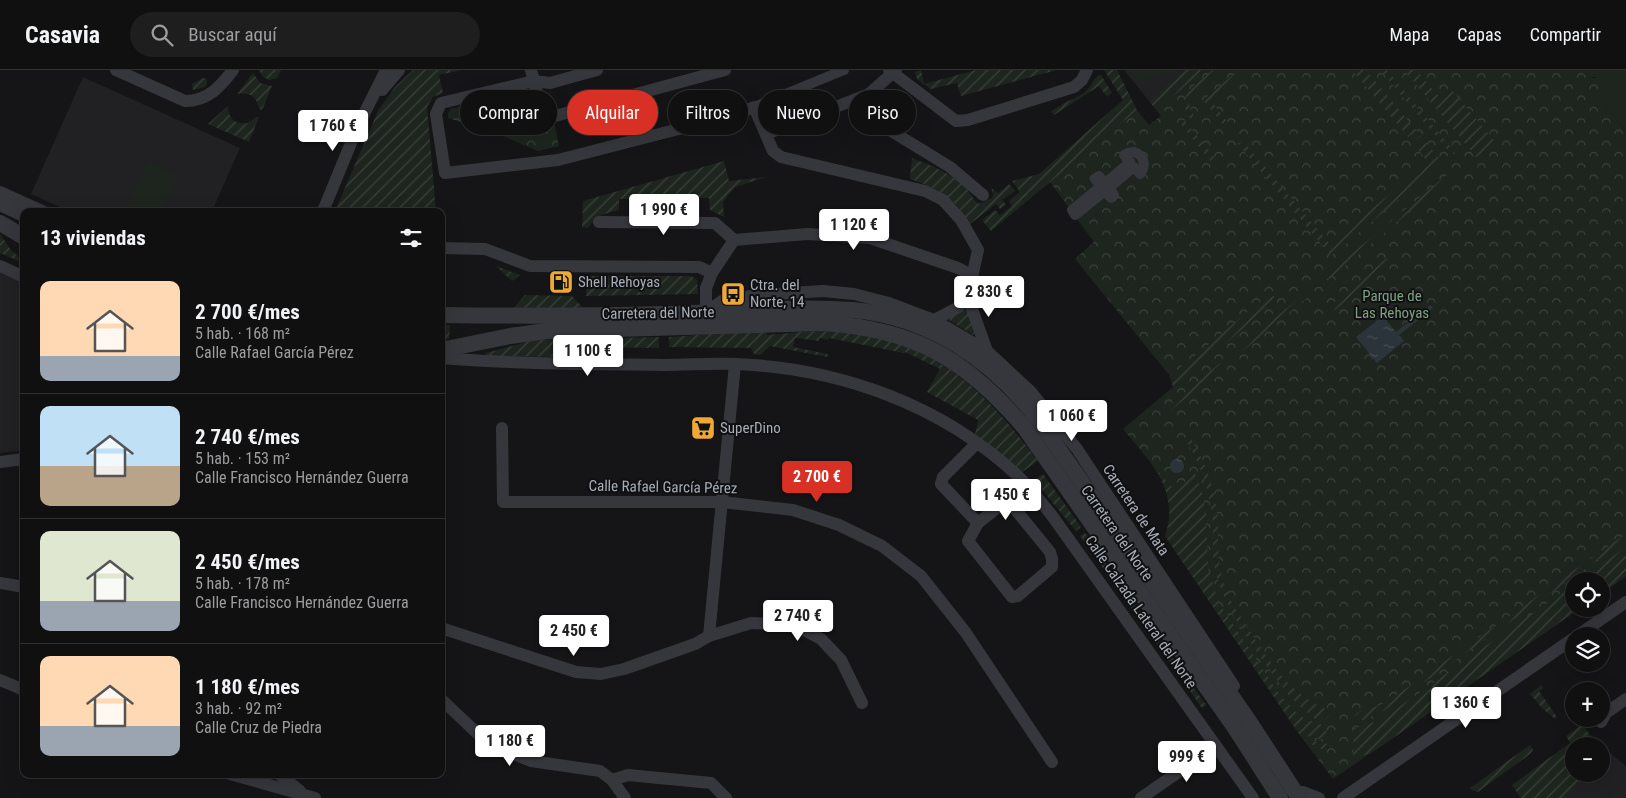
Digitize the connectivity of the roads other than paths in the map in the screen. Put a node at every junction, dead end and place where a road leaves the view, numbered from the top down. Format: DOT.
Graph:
graph roads {
  1 [pos="116,70"];
  2 [pos="233,70"];
  3 [pos="399,70"];
  4 [pos="597,70"];
  5 [pos="725,70"];
  6 [pos="844,70"];
  7 [pos="1087,70"];
  8 [pos="893,71"];
  9 [pos="380,74"];
  10 [pos="533,76"];
  11 [pos="873,90"];
  12 [pos="369,105"];
  13 [pos="754,106"];
  14 [pos="758,115"];
  15 [pos="766,135"];
  16 [pos="898,135"];
  17 [pos="1130,162"];
  18 [pos="0,192"];
  19 [pos="983,195"];
  20 [pos="0,203"];
  21 [pos="35,208"];
  22 [pos="324,208"];
  23 [pos="20,212"];
  24 [pos="599,222"];
  25 [pos="0,223"];
  26 [pos="20,235"];
  27 [pos="734,240"];
  28 [pos="445,248"];
  29 [pos="0,266"];
  30 [pos="712,273"];
  31 [pos="20,276"];
  32 [pos="973,276"];
  33 [pos="969,291"];
  34 [pos="706,312"];
  35 [pos="445,315"];
  36 [pos="934,320"];
  37 [pos="445,349"];
  38 [pos="987,351"];
  39 [pos="445,358"];
  40 [pos="735,364"];
  41 [pos="502,428"];
  42 [pos="976,443"];
  43 [pos="20,460"];
  44 [pos="0,462"];
  45 [pos="722,502"];
  46 [pos="978,522"];
  47 [pos="0,583"];
  48 [pos="20,586"];
  49 [pos="1626,602"];
  50 [pos="1590,627"];
  51 [pos="445,629"];
  52 [pos="709,636"];
  53 [pos="1565,644"];
  54 [pos="0,680"];
  55 [pos="20,688"];
  56 [pos="1626,699"];
  57 [pos="445,702"];
  58 [pos="862,703"];
  59 [pos="1610,710"];
  60 [pos="1216,746"];
  61 [pos="1052,762"];
  62 [pos="244,778"];
  63 [pos="284,778"];
  64 [pos="612,780"];
  65 [pos="309,796"];
  66 [pos="1303,796"];
  67 [pos="624,798"];
  68 [pos="726,798"];
  69 [pos="1141,798"];
  70 [pos="1253,798"];
  71 [pos="1280,798"];
  72 [pos="1319,798"];
  73 [pos="1343,798"];
  1 -- 2 [label="street"];
  3 -- 12 [label="street"];
  4 -- 10 [label="street"];
  5 -- 10 [label="street"];
  6 -- 13 [label="street"];
  7 -- 8 [label="street"];
  8 -- 11 [label="street"];
  9 -- 12 [label="street"];
  10 -- 13 [label="street"];
  12 -- 22 [label="street"];
  13 -- 14 [label="street"];
  15 -- 32 [label="street"];
  16 -- 19 [label="street"];
  17 -- 17 [label="street"];
  18 -- 21 [label="street"];
  20 -- 23 [label="street"];
  24 -- 27 [label="street"];
  25 -- 26 [label="street"];
  27 -- 30 [label="street"];
  27 -- 32 [label="street"];
  28 -- 30 [label="street"];
  29 -- 31 [label="street"];
  30 -- 34 [label="street"];
  32 -- 33 [label="street"];
  33 -- 36 [label="street"];
  33 -- 38 [label="street"];
  34 -- 35 [label="street, Carretera del Norte"];
  34 -- 36 [label="street, Carretera de Mata"];
  34 -- 66 [label="street, Carretera del Norte"];
  36 -- 38 [label="street, Carretera de Mata"];
  37 -- 71 [label="street, Carretera del Norte"];
  38 -- 66 [label="street, Carretera de Mata"];
  39 -- 40 [label="street, Calle Calzada Lateral del Norte"];
  40 -- 42 [label="street, Calle Calzada Lateral del Norte"];
  40 -- 45 [label="street"];
  41 -- 45 [label="street, Calle Rafael García Pérez"];
  42 -- 46 [label="street"];
  42 -- 60 [label="street, Calle Calzada Lateral del Norte"];
  43 -- 44 [label="street"];
  45 -- 52 [label="street"];
  45 -- 61 [label="street, Calle Rafael García Pérez"];
  46 -- 46 [label="street"];
  47 -- 48 [label="street"];
  49 -- 50 [label="street"];
  51 -- 52 [label="street"];
  52 -- 58 [label="street"];
  53 -- 73 [label="street"];
  54 -- 55 [label="street"];
  56 -- 59 [label="street"];
  57 -- 64 [label="street"];
  60 -- 69 [label="street"];
  60 -- 70 [label="street, Calle Calzada Lateral del Norte"];
  62 -- 65 [label="street"];
  63 -- 65 [label="street"];
  64 -- 67 [label="street"];
  64 -- 68 [label="street"];
  66 -- 72 [label="street"];
}
